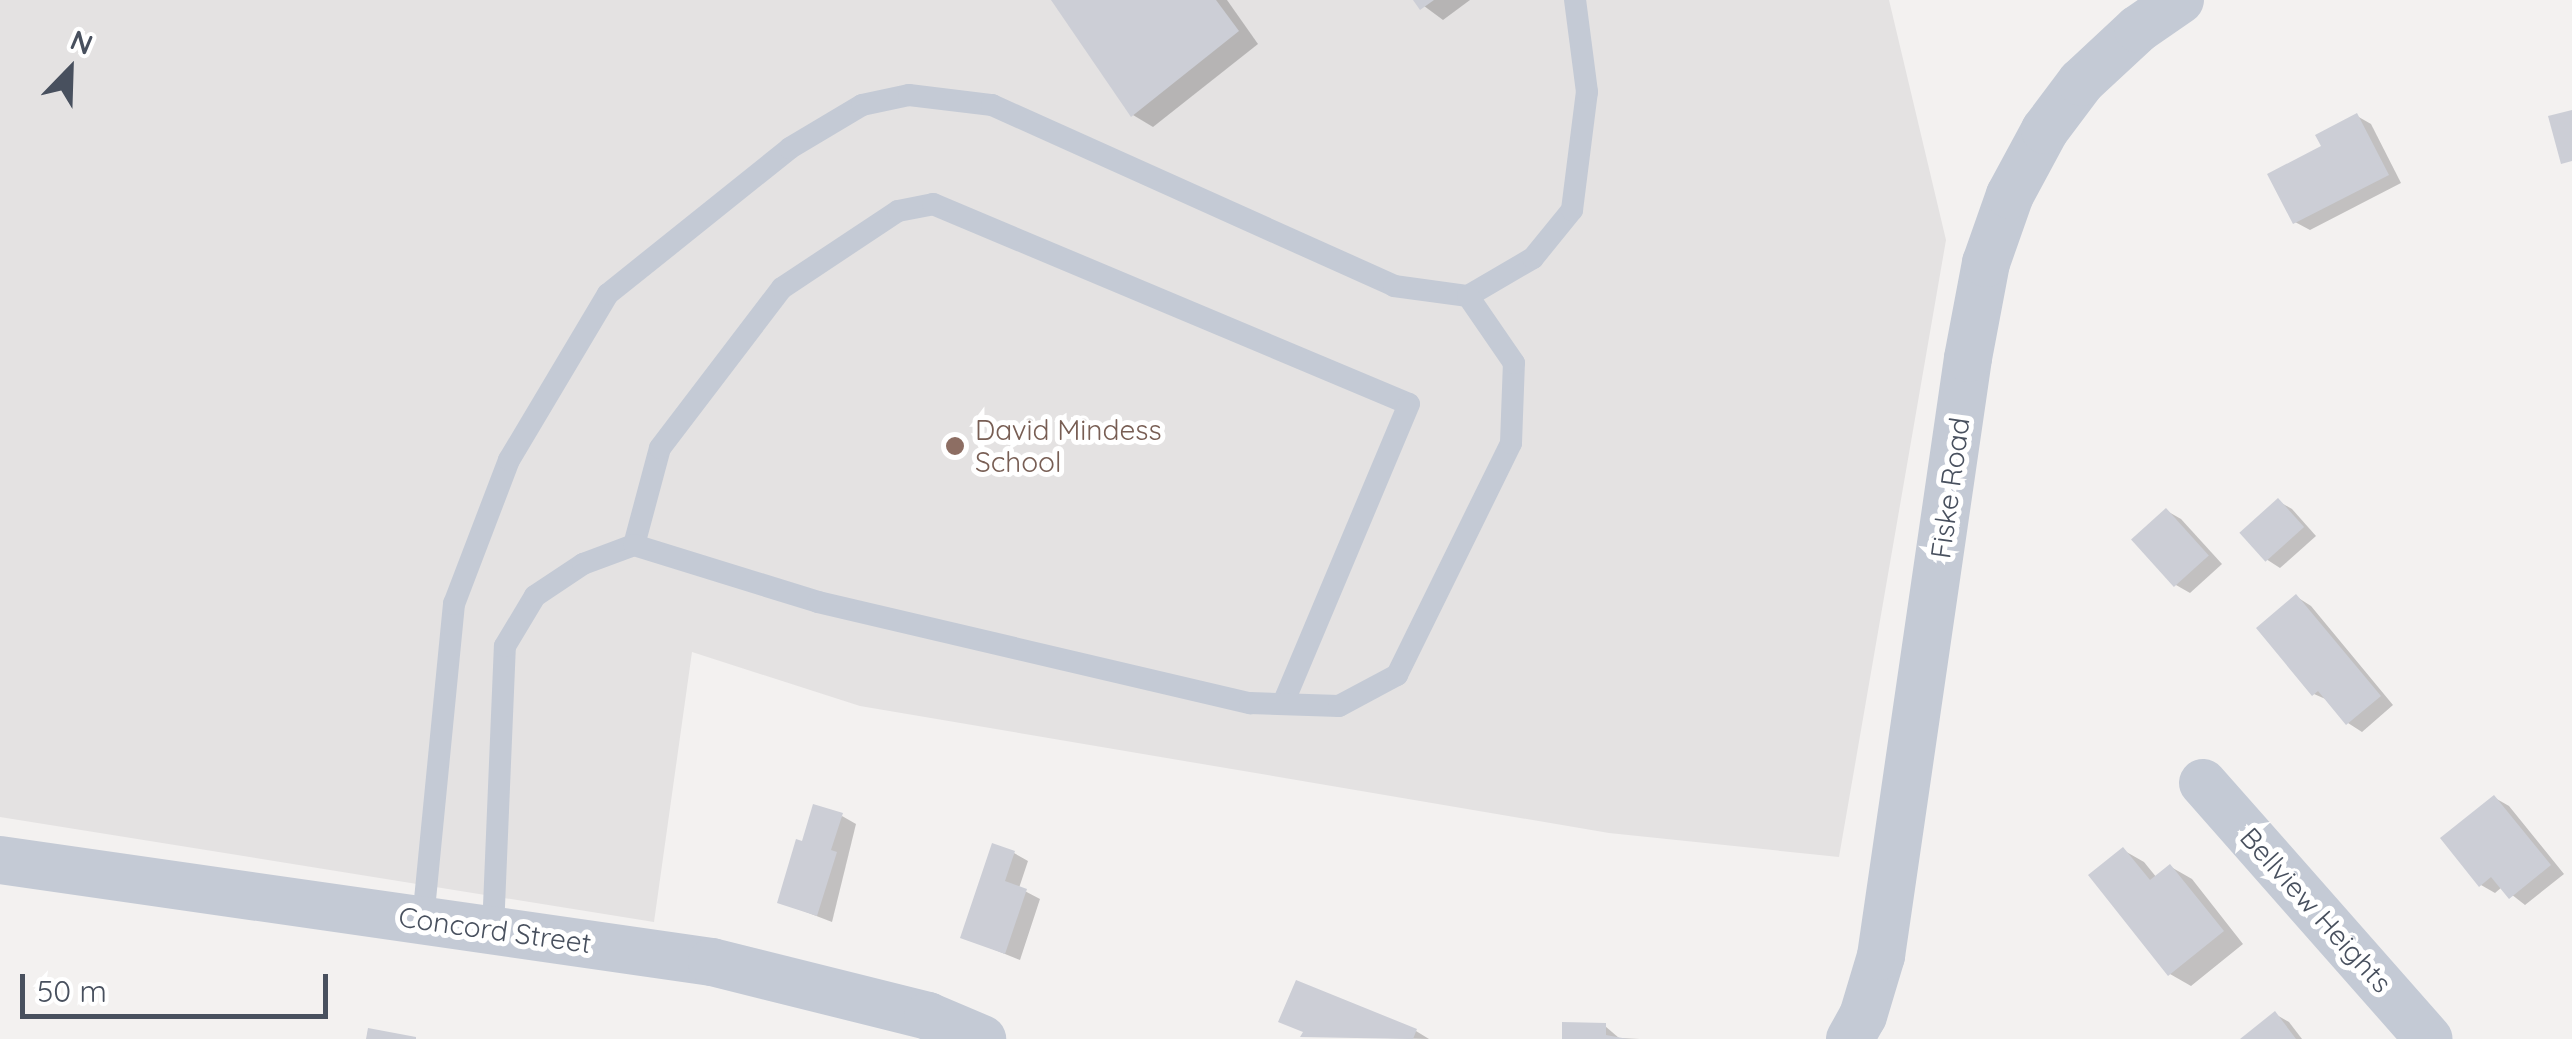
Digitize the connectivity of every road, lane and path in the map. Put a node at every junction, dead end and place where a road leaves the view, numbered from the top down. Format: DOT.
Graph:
graph roads {
  1 [pos="1575,0"];
  2 [pos="2180,0"];
  3 [pos="1468,296"];
  4 [pos="634,546"];
  5 [pos="1283,704"];
  6 [pos="2202,783"];
  7 [pos="0,860"];
  8 [pos="422,920"];
  9 [pos="493,930"];
  10 [pos="982,1039"];
  11 [pos="1850,1039"];
  12 [pos="2428,1039"];
  1 -- 3 [label="lane"];
  2 -- 11 [label="street, Fiske Road"];
  3 -- 5 [label="lane"];
  3 -- 8 [label="lane"];
  4 -- 5 [label="lane"];
  4 -- 5 [label="lane"];
  4 -- 9 [label="lane"];
  6 -- 12 [label="street, Bellview Heights"];
  7 -- 8 [label="street, Concord Street"];
  8 -- 9 [label="street, Concord Street"];
  9 -- 10 [label="street, Concord Street"];
}
